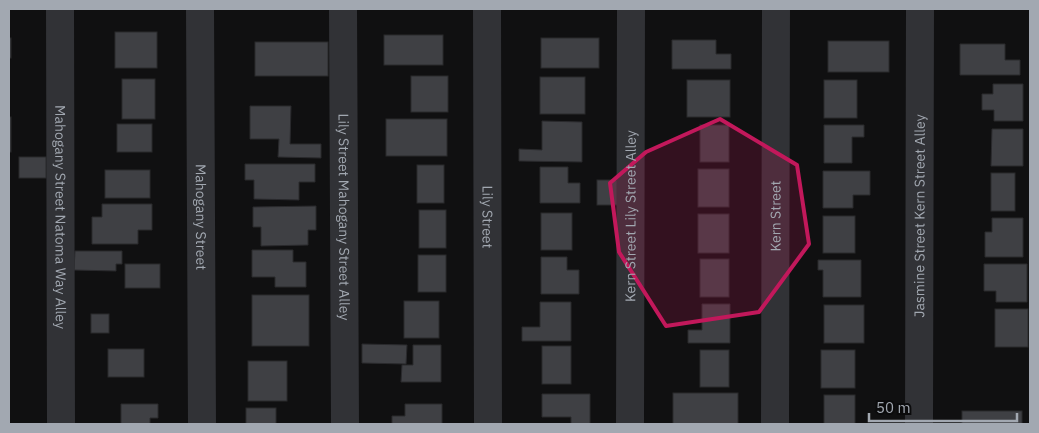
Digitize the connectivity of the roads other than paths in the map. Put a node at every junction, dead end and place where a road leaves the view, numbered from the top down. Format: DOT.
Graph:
graph roads {
  1 [pos="60,9"];
  2 [pos="200,9"];
  3 [pos="343,9"];
  4 [pos="487,9"];
  5 [pos="631,9"];
  6 [pos="776,9"];
  7 [pos="920,9"];
  8 [pos="61,424"];
  9 [pos="202,424"];
  10 [pos="345,424"];
  11 [pos="488,424"];
  12 [pos="630,424"];
  13 [pos="775,424"];
  14 [pos="919,424"];
  1 -- 8 [label="street, Mahogany Street Natoma Way Alley"];
  2 -- 9 [label="street, Mahogany Street"];
  3 -- 10 [label="street, Lily Street Mahogany Street Alley"];
  4 -- 11 [label="street, Lily Street"];
  5 -- 12 [label="street, Kern Street Lily Street Alley"];
  6 -- 13 [label="street, Kern Street"];
  7 -- 14 [label="street, Jasmine Street Kern Street Alley"];
}
